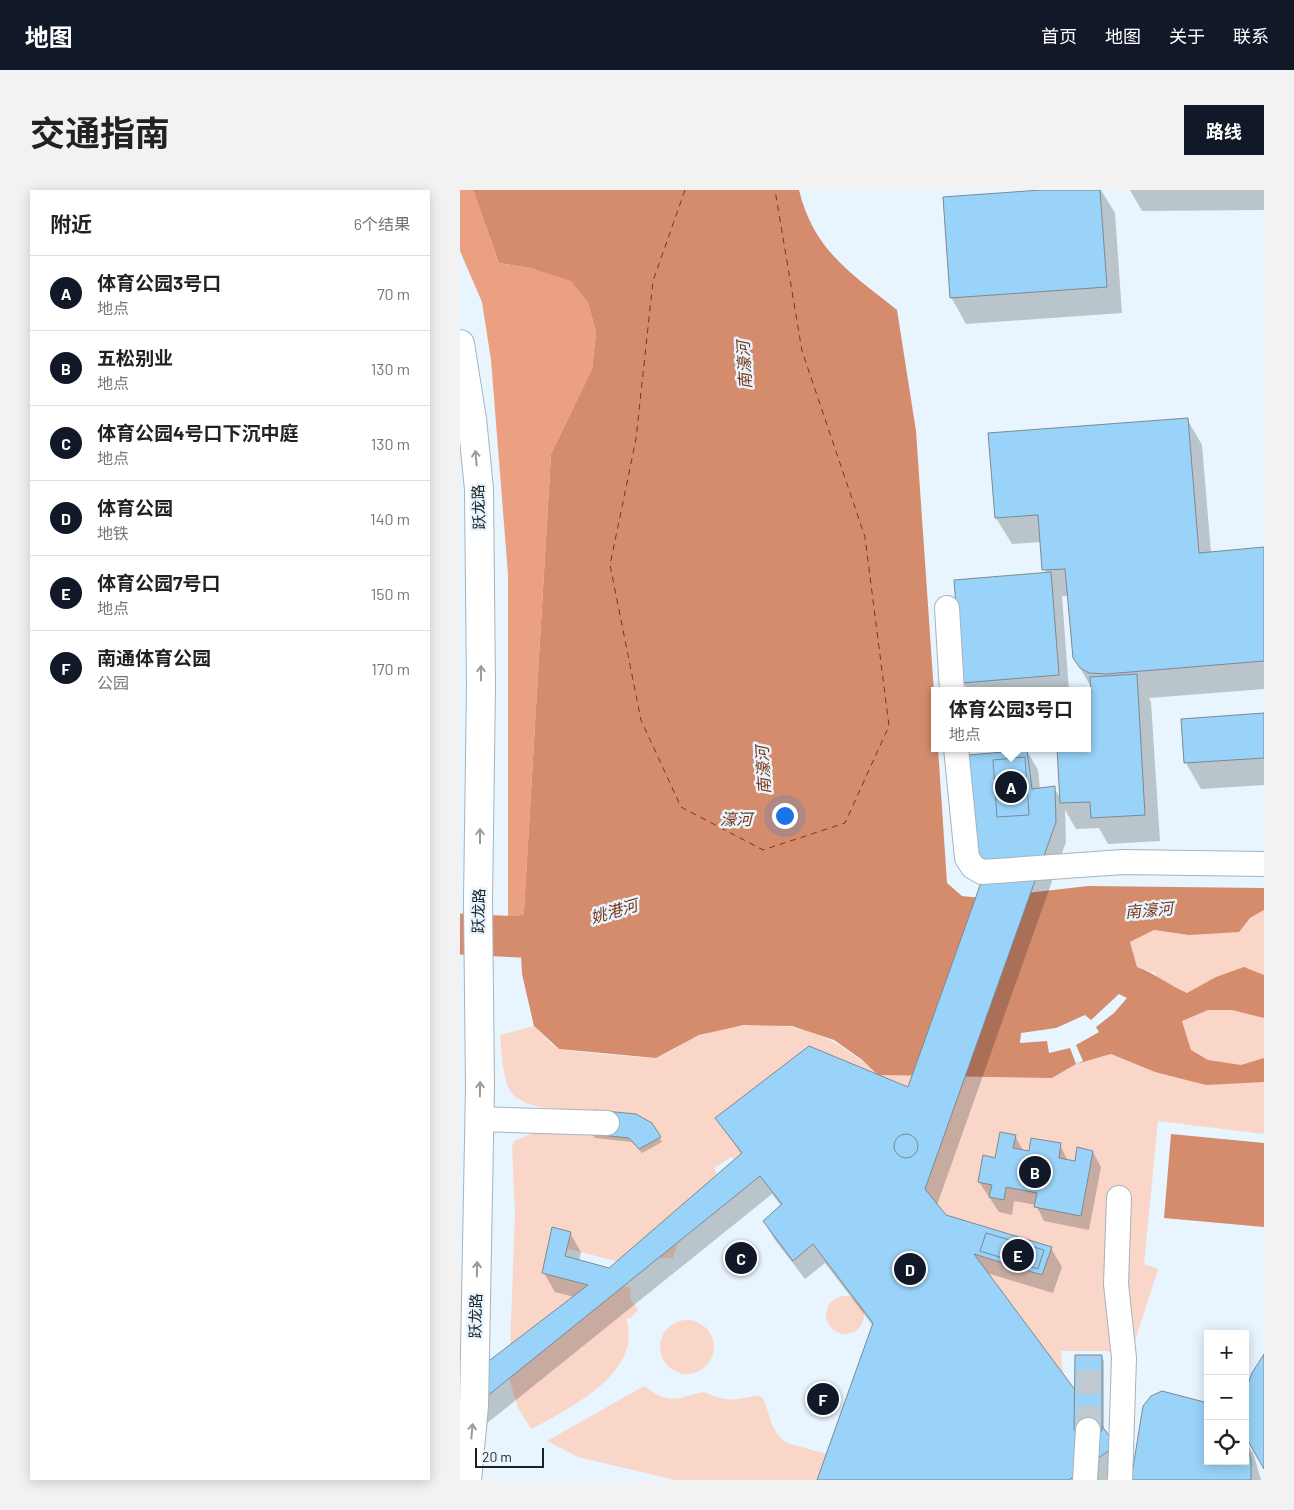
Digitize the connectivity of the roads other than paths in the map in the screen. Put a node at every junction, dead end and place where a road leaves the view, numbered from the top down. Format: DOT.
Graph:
graph roads {
  1 [pos="460,344"];
  2 [pos="947,608"];
  3 [pos="952,687"];
  4 [pos="956,752"];
  5 [pos="1264,864"];
  6 [pos="470,873"];
  7 [pos="479,1119"];
  8 [pos="607,1123"];
  9 [pos="1120,1198"];
  10 [pos="1088,1430"];
  11 [pos="468,1480"];
  12 [pos="1085,1480"];
  13 [pos="1120,1480"];
  6 -- 1 [label="main road, 跃龙路, one-way"];
  2 -- 3 [label="lane"];
  4 -- 5 [label="lane"];
  7 -- 6 [label="main road, 跃龙路, one-way"];
  7 -- 8 [label="lane"];
  11 -- 7 [label="main road, 跃龙路, one-way"];
  9 -- 13 [label="lane"];
  10 -- 12 [label="lane"];
}
